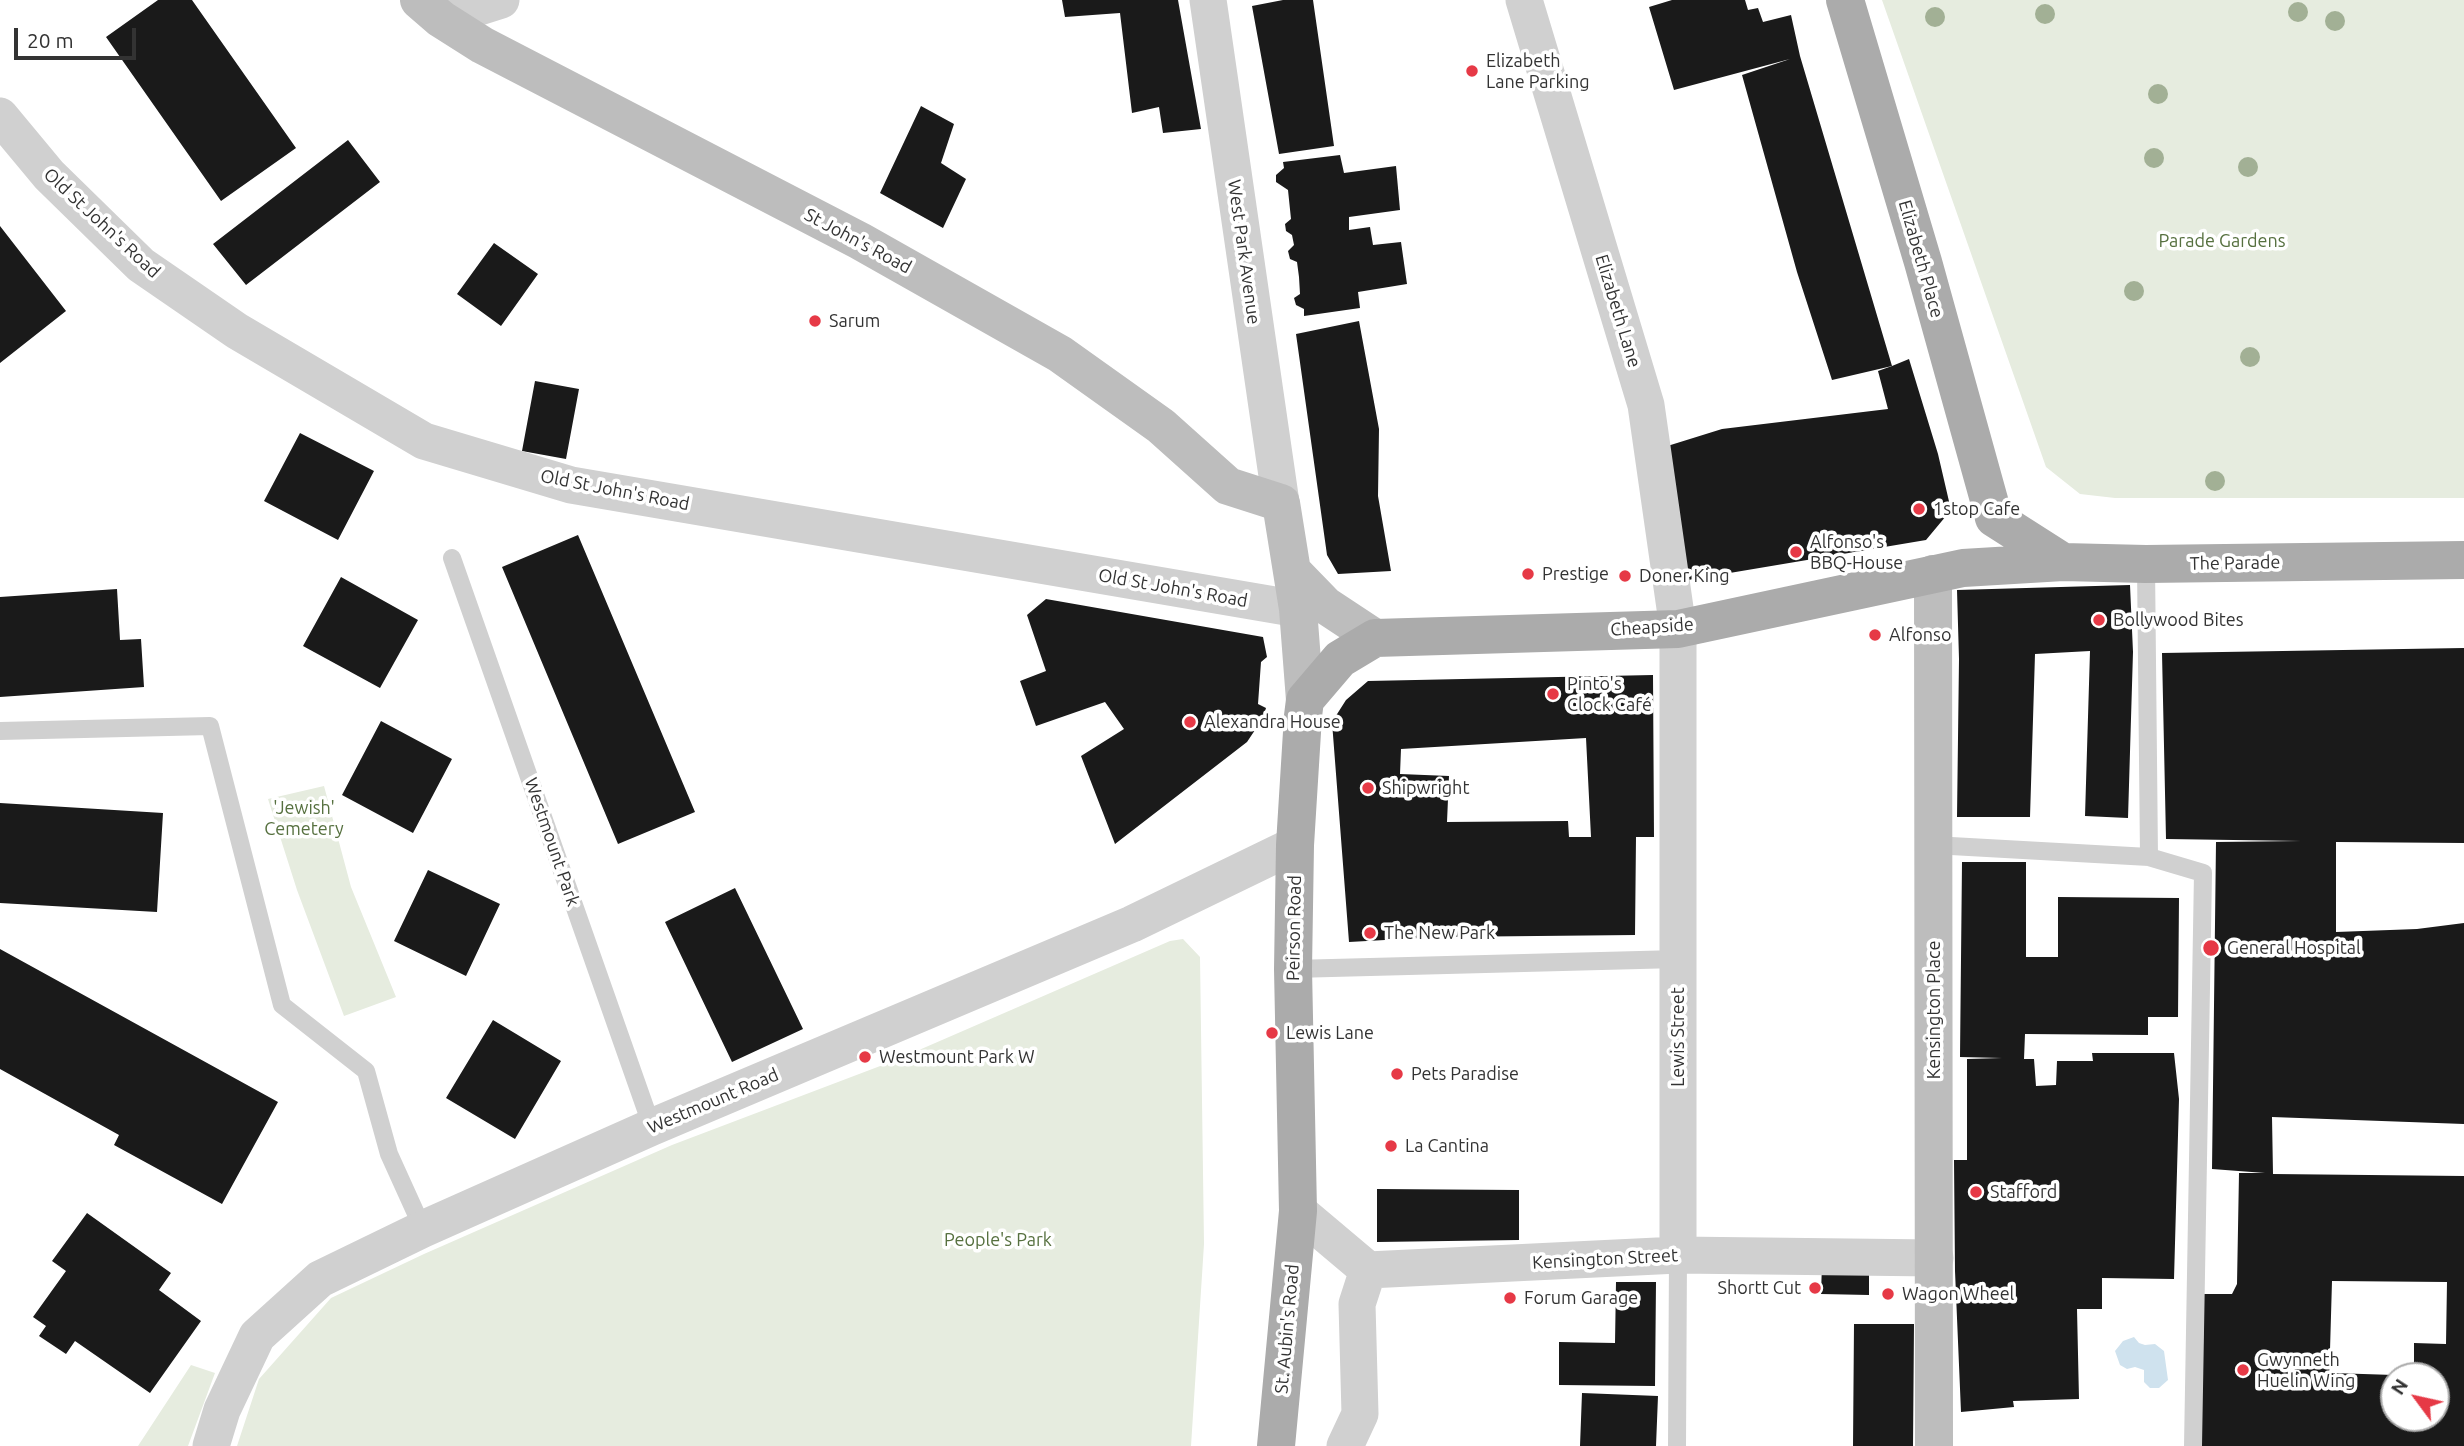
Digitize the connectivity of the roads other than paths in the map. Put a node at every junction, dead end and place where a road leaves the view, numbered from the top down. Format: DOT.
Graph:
graph roads {
  1 [pos="501,0"];
  2 [pos="1208,0"];
  3 [pos="1524,0"];
  4 [pos="1845,0"];
  5 [pos="430,9"];
  6 [pos="0,116"];
  7 [pos="1281,503"];
  8 [pos="1994,518"];
  9 [pos="452,558"];
  10 [pos="2464,560"];
  11 [pos="2063,562"];
  12 [pos="2146,564"];
  13 [pos="2006,565"];
  14 [pos="1292,571"];
  15 [pos="1948,571"];
  16 [pos="1298,609"];
  17 [pos="1678,629"];
  18 [pos="1374,638"];
  19 [pos="1305,700"];
  20 [pos="0,731"];
  21 [pos="1295,845"];
  22 [pos="1933,845"];
  23 [pos="2149,857"];
  24 [pos="1678,959"];
  25 [pos="1293,969"];
  26 [pos="652,1127"];
  27 [pos="1298,1211"];
  28 [pos="423,1229"];
  29 [pos="1678,1255"];
  30 [pos="1935,1258"];
  31 [pos="1368,1270"];
  32 [pos="211,1446"];
  33 [pos="1276,1446"];
  34 [pos="1345,1446"];
  35 [pos="1677,1446"];
  36 [pos="1934,1446"];
  37 [pos="2193,1446"];
  1 -- 5 [label="street"];
  2 -- 7 [label="street, West Park Avenue"];
  3 -- 17 [label="street, Elizabeth Lane"];
  4 -- 8 [label="main road, Elizabeth Place"];
  5 -- 7 [label="main road, St John's Road"];
  6 -- 16 [label="street, Old St John's Road"];
  7 -- 14 [label="main road"];
  8 -- 11 [label="main road"];
  8 -- 15 [label="main road"];
  9 -- 26 [label="lane, Westmount Park"];
  10 -- 12 [label="main road, The Parade"];
  11 -- 12 [label="main road, The Parade"];
  11 -- 13 [label="main road, The Parade"];
  12 -- 23 [label="lane"];
  13 -- 15 [label="main road, Cheapside"];
  14 -- 16 [label="main road"];
  14 -- 18 [label="main road"];
  15 -- 17 [label="main road, Cheapside"];
  15 -- 22 [label="main road, Kensington Place"];
  16 -- 19 [label="main road"];
  17 -- 18 [label="main road, Cheapside"];
  17 -- 24 [label="street, Lewis Street"];
  18 -- 19 [label="main road"];
  19 -- 21 [label="main road, Peirson Road"];
  20 -- 28 [label="lane"];
  21 -- 25 [label="main road, Peirson Road"];
  21 -- 26 [label="street, Westmount Road"];
  22 -- 23 [label="lane"];
  22 -- 30 [label="main road, Kensington Place"];
  23 -- 37 [label="lane"];
  24 -- 25 [label="lane"];
  24 -- 29 [label="street, Lewis Street"];
  25 -- 27 [label="main road, Peirson Road"];
  26 -- 28 [label="street, Westmount Road"];
  27 -- 31 [label="street"];
  27 -- 33 [label="main road, St. Aubin's Road"];
  28 -- 32 [label="street, Westmount Road"];
  29 -- 30 [label="street, Kensington Street"];
  29 -- 31 [label="street, Kensington Street"];
  29 -- 35 [label="lane, Lewis Street"];
  30 -- 36 [label="main road, Kensington Place"];
  31 -- 34 [label="street"];
}
